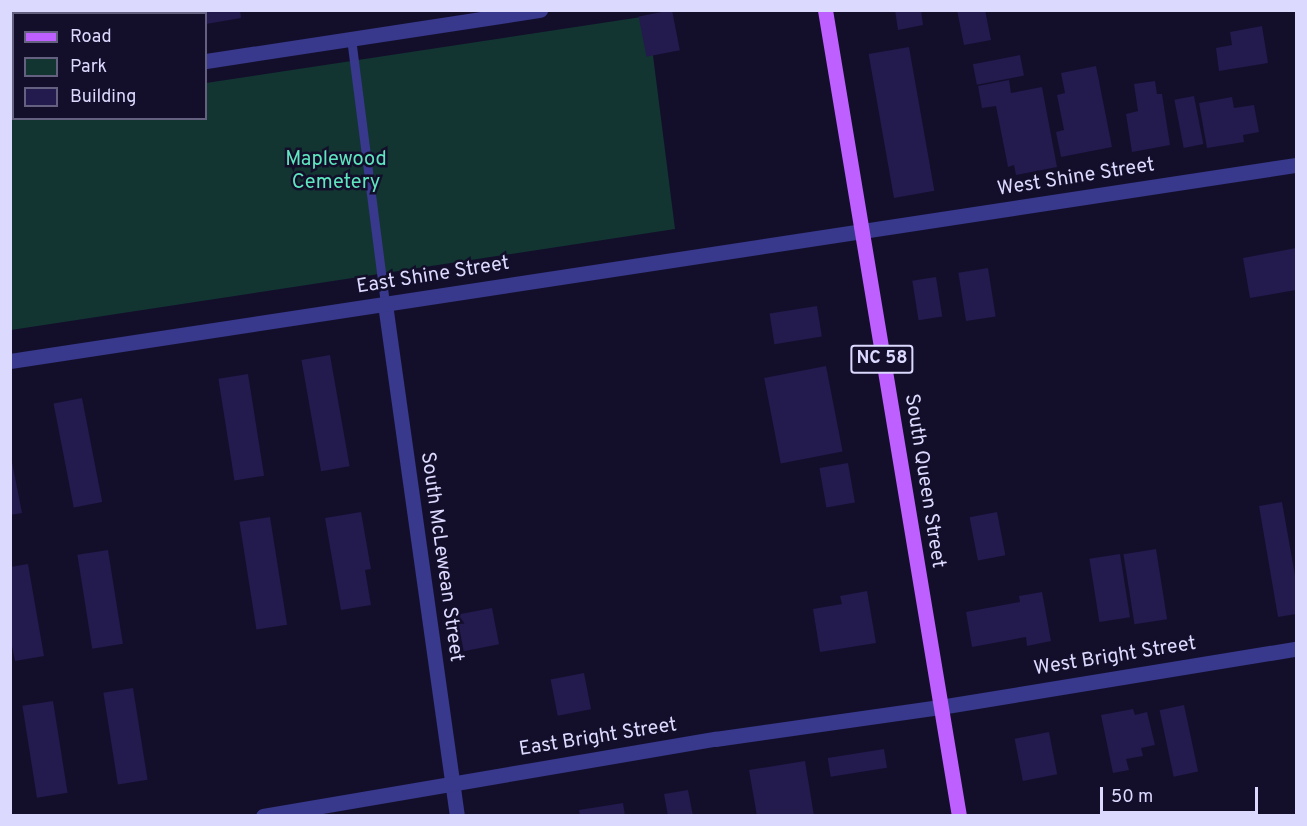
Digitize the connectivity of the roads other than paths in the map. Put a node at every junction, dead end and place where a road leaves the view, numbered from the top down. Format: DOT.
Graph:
graph roads {
  1 [pos="540,10"];
  2 [pos="825,10"];
  3 [pos="446,17"];
  4 [pos="351,39"];
  5 [pos="207,61"];
  6 [pos="1296,165"];
  7 [pos="862,232"];
  8 [pos="385,304"];
  9 [pos="10,361"];
  10 [pos="1296,649"];
  11 [pos="940,707"];
  12 [pos="453,783"];
  13 [pos="262,816"];
  14 [pos="458,816"];
  15 [pos="959,816"];
  1 -- 3 [label="street"];
  2 -- 7 [label="main road, South Queen Street / NC 58"];
  3 -- 4 [label="street"];
  4 -- 5 [label="street"];
  4 -- 8 [label="lane"];
  6 -- 7 [label="street, West Shine Street"];
  7 -- 8 [label="street, East Shine Street"];
  7 -- 11 [label="main road, South Queen Street / NC 58"];
  8 -- 9 [label="street, East Shine Street"];
  8 -- 12 [label="street, South McLewean Street"];
  10 -- 11 [label="street, West Bright Street"];
  11 -- 12 [label="street, East Bright Street"];
  11 -- 15 [label="main road, South Queen Street / NC 58"];
  12 -- 13 [label="street, East Bright Street"];
  12 -- 14 [label="street, South McLewean Street"];
}
